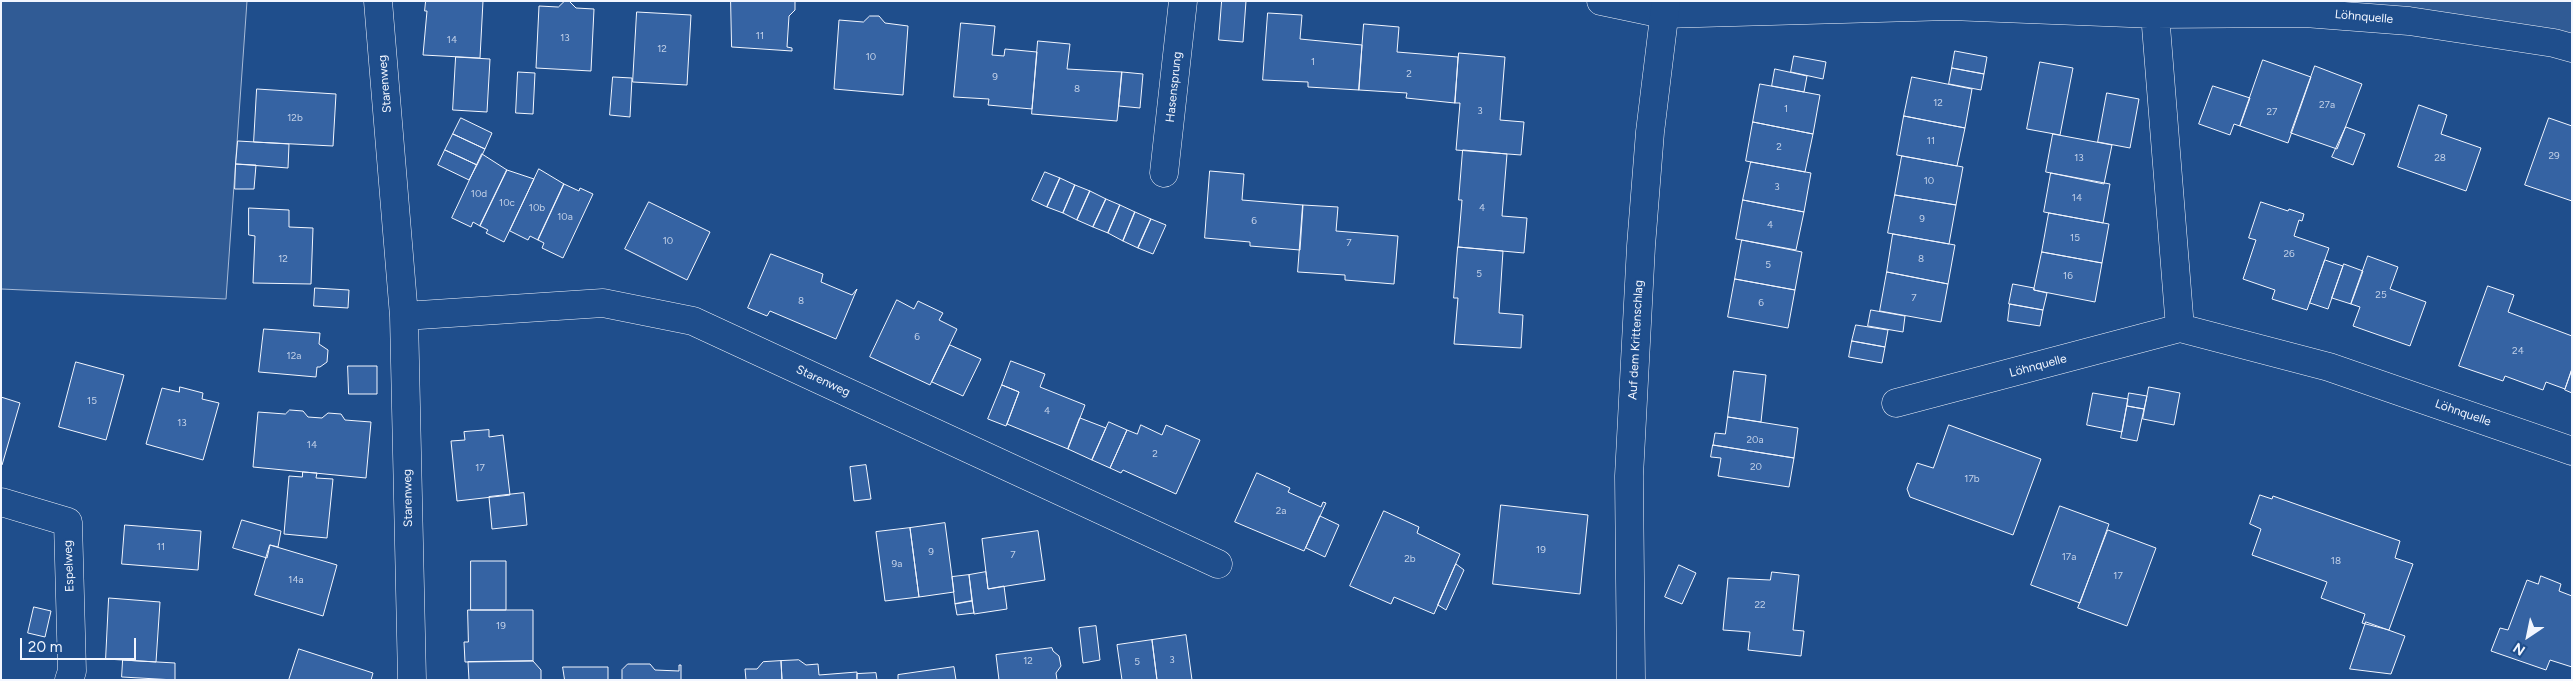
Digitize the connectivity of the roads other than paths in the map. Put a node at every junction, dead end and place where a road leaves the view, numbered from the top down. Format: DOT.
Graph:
graph roads {
  1 [pos="378,1"];
  2 [pos="1184,1"];
  3 [pos="1601,1"];
  4 [pos="1664,8"];
  5 [pos="2154,8"];
  6 [pos="2572,48"];
  7 [pos="1164,173"];
  8 [pos="404,316"];
  9 [pos="2180,328"];
  10 [pos="1896,403"];
  11 [pos="2572,451"];
  12 [pos="1,502"];
  13 [pos="1218,564"];
  14 [pos="69,680"];
  15 [pos="412,680"];
  16 [pos="1631,680"];
  1 -- 8 [label="street, Starenweg"];
  2 -- 7 [label="street, Hasensprung"];
  3 -- 4 [label="street"];
  4 -- 5 [label="street, Löhnquelle"];
  4 -- 16 [label="street, Auf dem Krittenschlag"];
  5 -- 6 [label="street, Löhnquelle"];
  5 -- 9 [label="street"];
  8 -- 13 [label="street, Starenweg"];
  8 -- 15 [label="street, Starenweg"];
  9 -- 10 [label="street, Löhnquelle"];
  9 -- 11 [label="street, Löhnquelle"];
  12 -- 14 [label="street, Espelweg"];
}
